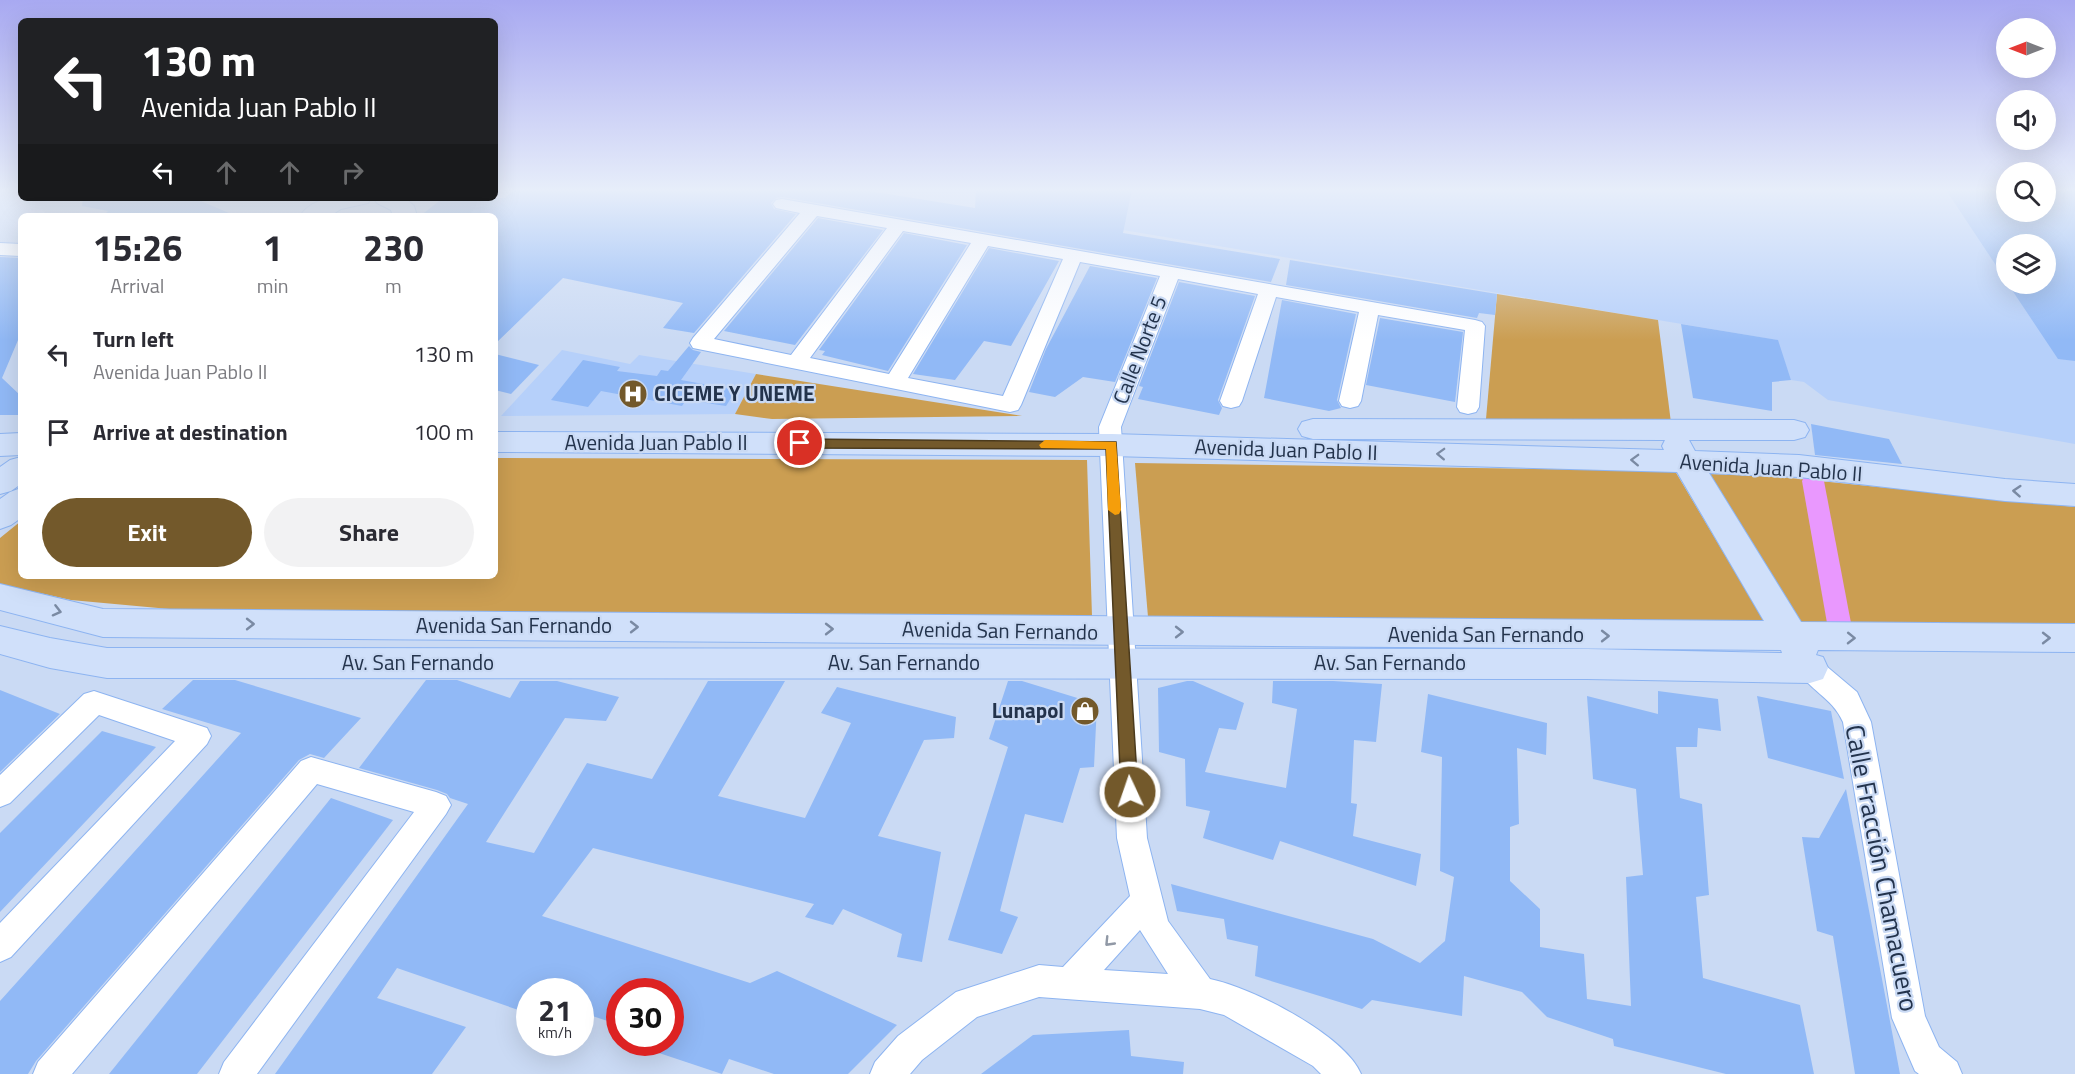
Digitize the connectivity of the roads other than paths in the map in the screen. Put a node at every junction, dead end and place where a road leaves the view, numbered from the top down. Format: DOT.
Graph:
graph roads {
  1 [pos="787,240"];
  2 [pos="887,240"];
  3 [pos="983,240"];
  4 [pos="990,240"];
  5 [pos="0,249"];
  6 [pos="18,250"];
  7 [pos="1074,255"];
  8 [pos="1171,272"];
  9 [pos="1269,289"];
  10 [pos="1370,307"];
  11 [pos="796,362"];
  12 [pos="894,383"];
  13 [pos="1231,401"];
  14 [pos="1350,401"];
  15 [pos="1468,407"];
  16 [pos="18,422"];
  17 [pos="0,423"];
  18 [pos="498,425"];
  19 [pos="1794,430"];
  20 [pos="1668,431"];
  21 [pos="1111,436"];
  22 [pos="498,442"];
  23 [pos="18,444"];
  24 [pos="0,445"];
  25 [pos="1687,461"];
  26 [pos="18,470"];
  27 [pos="0,483"];
  28 [pos="2075,495"];
  29 [pos="18,502"];
  30 [pos="0,517"];
  31 [pos="0,597"];
  32 [pos="1792,637"];
  33 [pos="2075,638"];
  34 [pos="0,640"];
  35 [pos="1122,648"];
  36 [pos="1810,669"];
  37 [pos="0,794"];
  38 [pos="1146,901"];
  39 [pos="0,946"];
  40 [pos="1071,982"];
  41 [pos="1200,993"];
  42 [pos="50,1074"];
  43 [pos="236,1074"];
  44 [pos="887,1074"];
  45 [pos="1344,1074"];
  46 [pos="1945,1074"];
  1 -- 11 [label="street"];
  2 -- 11 [label="street"];
  3 -- 12 [label="street"];
  4 -- 7 [label="street"];
  5 -- 6 [label="street"];
  7 -- 8 [label="street"];
  7 -- 12 [label="street"];
  8 -- 9 [label="street"];
  8 -- 21 [label="street, Calle Norte 5"];
  9 -- 10 [label="street"];
  9 -- 13 [label="street"];
  10 -- 14 [label="street"];
  10 -- 15 [label="street"];
  11 -- 12 [label="street"];
  16 -- 17 [label="street"];
  18 -- 21 [label="street"];
  19 -- 20 [label="street"];
  20 -- 21 [label="street"];
  20 -- 25 [label="street"];
  21 -- 22 [label="street, Avenida Juan Pablo II"];
  25 -- 21 [label="street, Avenida Juan Pablo II, one-way"];
  21 -- 35 [label="street"];
  23 -- 24 [label="street"];
  28 -- 25 [label="street, Avenida Juan Pablo II, one-way"];
  25 -- 32 [label="street"];
  26 -- 27 [label="street"];
  29 -- 30 [label="street"];
  31 -- 35 [label="street, Avenida San Fernando, one-way"];
  32 -- 33 [label="street, Avenida San Fernando, one-way"];
  35 -- 32 [label="street, Avenida San Fernando, one-way"];
  32 -- 36 [label="street"];
  34 -- 35 [label="street, Av. San Fernando"];
  35 -- 36 [label="street, Av. San Fernando"];
  35 -- 38 [label="street"];
  36 -- 46 [label="street, Calle Fracción Chamacuero"];
  37 -- 39 [label="street"];
  38 -- 40 [label="street, one-way"];
  38 -- 41 [label="street"];
  40 -- 41 [label="street"];
  40 -- 44 [label="street"];
  41 -- 45 [label="street"];
  42 -- 43 [label="street"];
}
